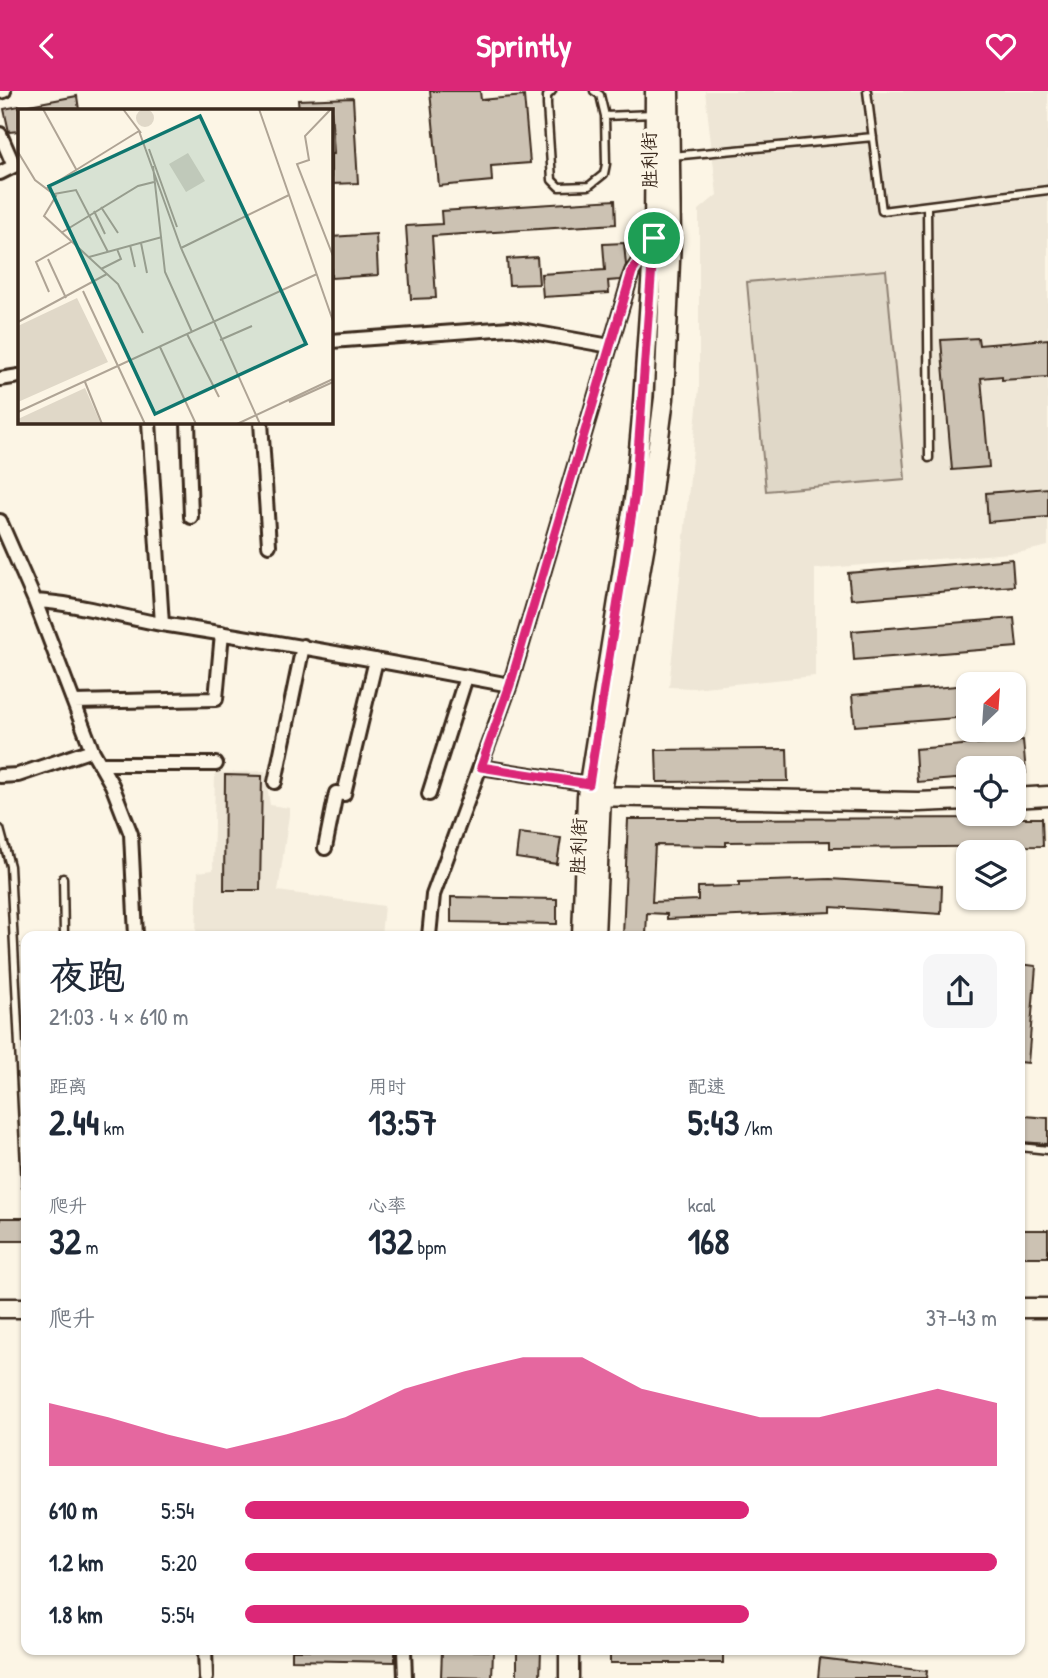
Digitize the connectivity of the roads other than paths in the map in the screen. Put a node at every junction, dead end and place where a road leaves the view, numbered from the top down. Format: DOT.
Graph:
graph roads {
  1 [pos="552,91"];
  2 [pos="594,91"];
  3 [pos="655,91"];
  4 [pos="669,91"];
  5 [pos="867,91"];
  6 [pos="655,114"];
  7 [pos="605,116"];
  8 [pos="873,137"];
  9 [pos="2,140"];
  10 [pos="670,157"];
  11 [pos="0,173"];
  12 [pos="1048,191"];
  13 [pos="927,206"];
  14 [pos="654,238"];
  15 [pos="332,341"];
  16 [pos="610,346"];
  17 [pos="18,376"];
  18 [pos="0,379"];
  19 [pos="149,423"];
  20 [pos="188,423"];
  21 [pos="261,423"];
  22 [pos="929,458"];
  23 [pos="191,517"];
  24 [pos="0,521"];
  25 [pos="269,545"];
  26 [pos="36,601"];
  27 [pos="162,624"];
  28 [pos="222,633"];
  29 [pos="303,646"];
  30 [pos="376,660"];
  31 [pos="466,677"];
  32 [pos="510,685"];
  33 [pos="74,702"];
  34 [pos="92,750"];
  35 [pos="216,764"];
  36 [pos="100,765"];
  37 [pos="481,767"];
  38 [pos="0,776"];
  39 [pos="275,782"];
  40 [pos="592,792"];
  41 [pos="429,794"];
  42 [pos="1048,796"];
  43 [pos="1026,797"];
  44 [pos="956,800"];
  45 [pos="0,829"];
  46 [pos="325,848"];
  47 [pos="63,878"];
  48 [pos="64,931"];
  49 [pos="136,931"];
  50 [pos="429,931"];
  51 [pos="582,931"];
  52 [pos="595,931"];
  53 [pos="21,1086"];
  54 [pos="1025,1148"];
  55 [pos="1048,1150"];
  56 [pos="0,1308"];
  57 [pos="21,1308"];
  58 [pos="1025,1308"];
  59 [pos="1048,1308"];
  60 [pos="205,1655"];
  61 [pos="404,1655"];
  62 [pos="569,1655"];
  63 [pos="206,1678"];
  64 [pos="405,1678"];
  65 [pos="569,1678"];
  1 -- 7 [label="lane"];
  2 -- 7 [label="lane"];
  3 -- 6 [label="street, 胜利街"];
  4 -- 10 [label="street, 胜利街"];
  5 -- 8 [label="lane"];
  6 -- 7 [label="lane"];
  6 -- 14 [label="street, 胜利街"];
  8 -- 10 [label="lane"];
  8 -- 13 [label="lane"];
  9 -- 11 [label="street"];
  10 -- 40 [label="street, 胜利街"];
  12 -- 13 [label="lane"];
  13 -- 22 [label="lane"];
  14 -- 16 [label="street"];
  14 -- 40 [label="street, 胜利街"];
  15 -- 16 [label="street"];
  16 -- 32 [label="street"];
  17 -- 18 [label="street"];
  19 -- 27 [label="street"];
  20 -- 23 [label="street"];
  21 -- 25 [label="street"];
  24 -- 26 [label="street"];
  26 -- 27 [label="street"];
  26 -- 33 [label="street"];
  27 -- 28 [label="street"];
  28 -- 29 [label="street"];
  28 -- 33 [label="street"];
  29 -- 30 [label="street"];
  29 -- 39 [label="street"];
  30 -- 31 [label="street"];
  30 -- 46 [label="street"];
  31 -- 32 [label="street"];
  31 -- 41 [label="street"];
  32 -- 37 [label="street"];
  33 -- 34 [label="street"];
  34 -- 36 [label="street"];
  34 -- 38 [label="street"];
  35 -- 36 [label="street"];
  36 -- 49 [label="street"];
  37 -- 40 [label="street"];
  37 -- 50 [label="street"];
  40 -- 44 [label="street"];
  40 -- 51 [label="street, 胜利街"];
  40 -- 52 [label="street, 胜利街"];
  42 -- 43 [label="street"];
  45 -- 53 [label="lane"];
  47 -- 48 [label="lane"];
  54 -- 55 [label="lane"];
  56 -- 57 [label="street"];
  58 -- 59 [label="street"];
  60 -- 63 [label="street"];
  61 -- 64 [label="street"];
  62 -- 65 [label="street"];
}
